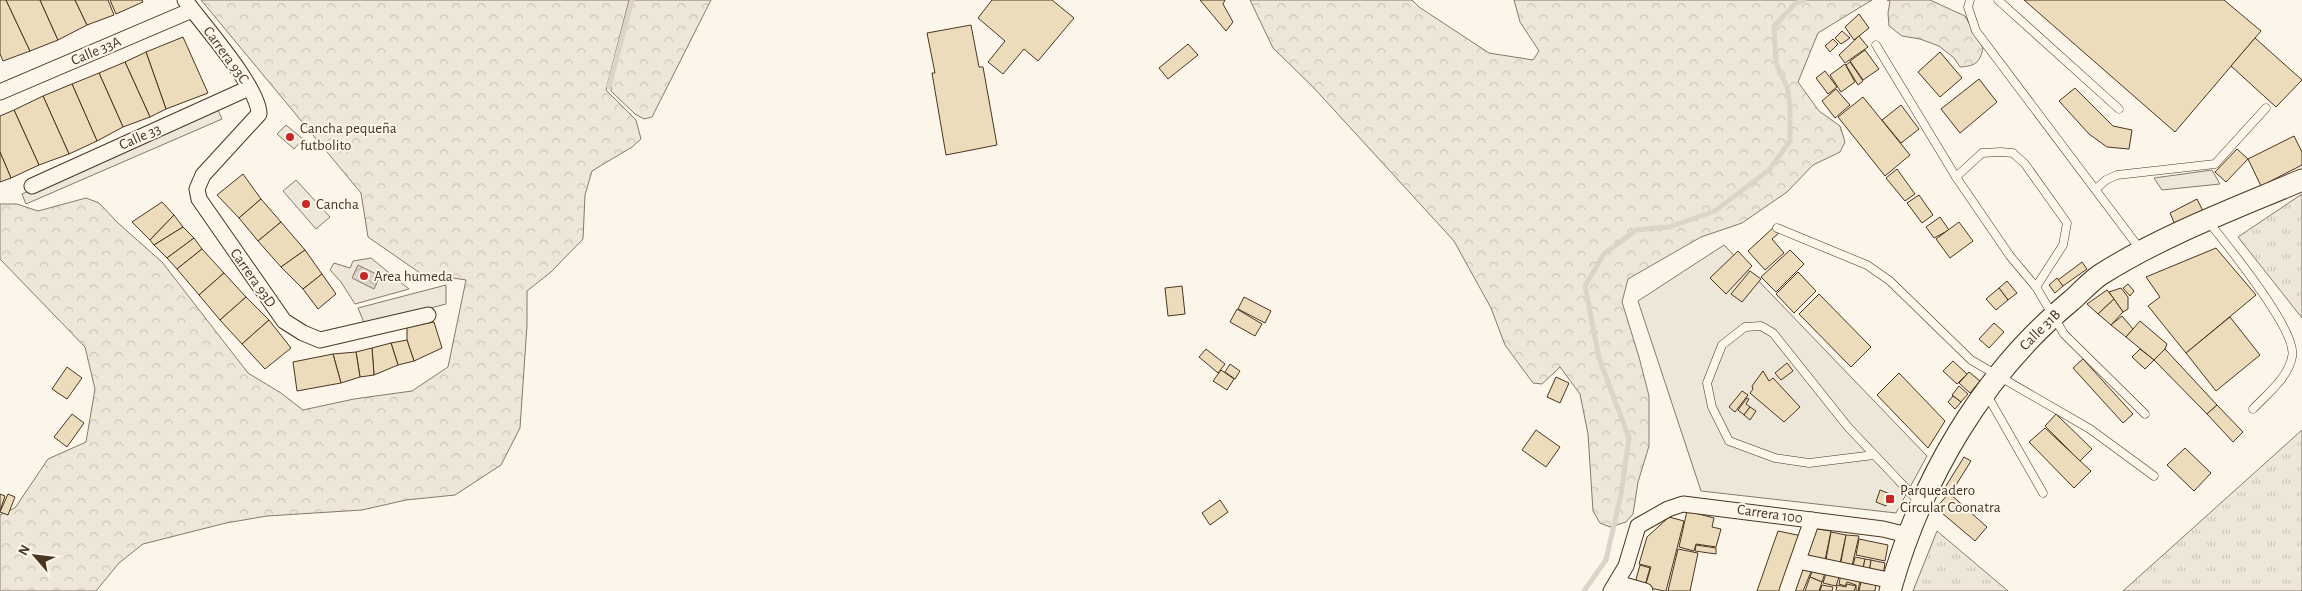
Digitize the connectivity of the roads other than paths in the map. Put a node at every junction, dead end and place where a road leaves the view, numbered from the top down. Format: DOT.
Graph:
graph roads {
  1 [pos="1970,0"];
  2 [pos="1998,0"];
  3 [pos="188,5"];
  4 [pos="1876,45"];
  5 [pos="249,88"];
  6 [pos="0,92"];
  7 [pos="2266,108"];
  8 [pos="2119,109"];
  9 [pos="259,114"];
  10 [pos="1956,177"];
  11 [pos="2302,180"];
  12 [pos="32,186"];
  13 [pos="2096,189"];
  14 [pos="2208,221"];
  15 [pos="1777,228"];
  16 [pos="2141,251"];
  17 [pos="2036,287"];
  18 [pos="428,315"];
  19 [pos="2054,315"];
  20 [pos="1998,374"];
  21 [pos="1986,393"];
  22 [pos="2253,409"];
  23 [pos="2145,414"];
  24 [pos="1874,455"];
  25 [pos="2154,476"];
  26 [pos="2043,492"];
  27 [pos="1920,503"];
  28 [pos="1812,520"];
  29 [pos="1907,535"];
  30 [pos="1798,561"];
  31 [pos="1891,586"];
  32 [pos="1614,587"];
  33 [pos="1645,591"];
  34 [pos="1787,591"];
  1 -- 13 [label="lane"];
  2 -- 8 [label="lane"];
  3 -- 5 [label="street, Carrera 93C"];
  3 -- 6 [label="street, Calle 33A"];
  4 -- 10 [label="lane"];
  5 -- 9 [label="street, Carrera 93C"];
  5 -- 12 [label="street, Calle 33"];
  7 -- 13 [label="lane"];
  9 -- 18 [label="street, Carrera 93D"];
  10 -- 17 [label="lane"];
  10 -- 17 [label="lane"];
  11 -- 14 [label="street, Calle 31B"];
  13 -- 16 [label="lane"];
  14 -- 16 [label="street, Calle 31B"];
  14 -- 22 [label="lane"];
  15 -- 20 [label="lane"];
  16 -- 19 [label="street, Calle 31B"];
  17 -- 19 [label="lane"];
  19 -- 20 [label="street, Calle 31B"];
  19 -- 23 [label="lane"];
  20 -- 21 [label="street, Calle 31B"];
  20 -- 25 [label="lane"];
  21 -- 26 [label="lane"];
  21 -- 27 [label="street, Calle 31B"];
  24 -- 24 [label="lane"];
  24 -- 27 [label="lane"];
  27 -- 29 [label="street, Calle 31B"];
  28 -- 29 [label="street, Carrera 100"];
  28 -- 30 [label="street"];
  28 -- 32 [label="street, Carrera 100"];
  29 -- 31 [label="street, Calle 31B"];
  30 -- 31 [label="street"];
  30 -- 34 [label="street"];
  32 -- 33 [label="street"];
}
